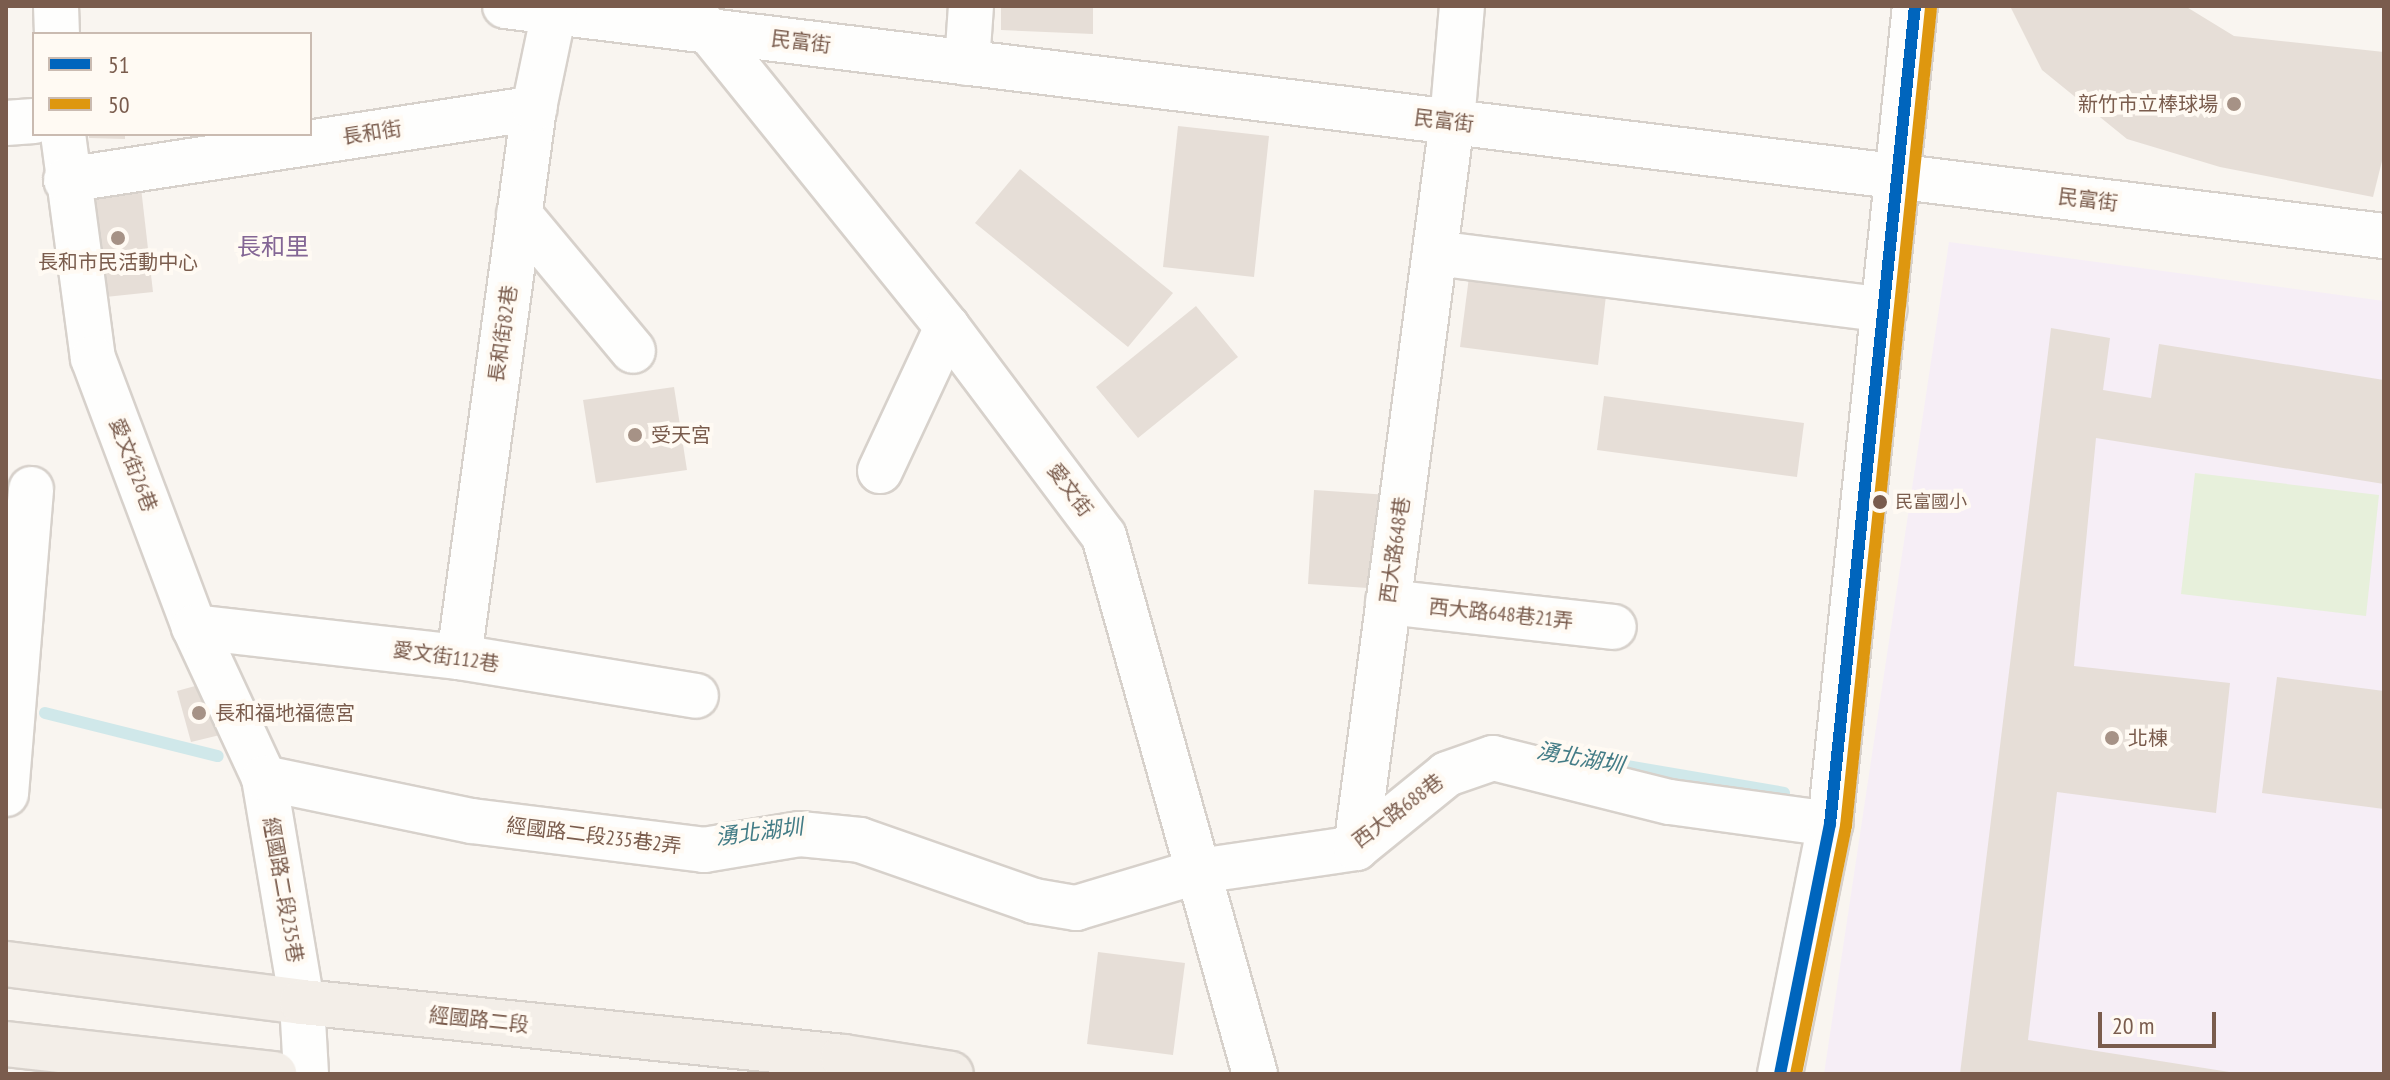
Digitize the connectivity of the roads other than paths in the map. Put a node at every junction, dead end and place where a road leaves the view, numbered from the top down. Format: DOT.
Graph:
graph roads {
  1 [pos="56,6"];
  2 [pos="505,6"];
  3 [pos="971,6"];
  4 [pos="1462,6"];
  5 [pos="1915,6"];
  6 [pos="554,12"];
  7 [pos="698,18"];
  8 [pos="57,32"];
  9 [pos="967,63"];
  10 [pos="534,108"];
  11 [pos="32,121"];
  12 [pos="1452,122"];
  13 [pos="6,123"];
  14 [pos="63,136"];
  15 [pos="1899,176"];
  16 [pos="66,180"];
  17 [pos="519,214"];
  18 [pos="2384,236"];
  19 [pos="1435,253"];
  20 [pos="1884,310"];
  21 [pos="947,327"];
  22 [pos="633,351"];
  23 [pos="880,471"];
  24 [pos="31,489"];
  25 [pos="1388,602"];
  26 [pos="194,627"];
  27 [pos="1614,627"];
  28 [pos="13,628"];
  29 [pos="459,657"];
  30 [pos="696,696"];
  31 [pos="264,778"];
  32 [pos="6,794"];
  33 [pos="1830,824"];
  34 [pos="1356,848"];
  35 [pos="1199,871"];
  36 [pos="6,964"];
  37 [pos="302,1002"];
  38 [pos="6,1044"];
  39 [pos="274,1074"];
  40 [pos="306,1074"];
  41 [pos="951,1074"];
  42 [pos="1255,1074"];
  43 [pos="1780,1074"];
  1 -- 8 [label="street"];
  2 -- 6 [label="street, 民富街"];
  3 -- 9 [label="street"];
  4 -- 12 [label="street, 西大路648巷"];
  5 -- 15 [label="street"];
  6 -- 7 [label="street, 民富街"];
  6 -- 10 [label="street, 長和街82巷"];
  7 -- 9 [label="street, 民富街"];
  7 -- 21 [label="street, 愛文街"];
  9 -- 12 [label="street, 民富街"];
  10 -- 16 [label="street, 長和街"];
  10 -- 17 [label="street, 長和街82巷"];
  11 -- 13 [label="street"];
  12 -- 15 [label="street, 民富街"];
  12 -- 19 [label="street, 西大路648巷"];
  14 -- 16 [label="street, 愛文街26巷"];
  15 -- 18 [label="street, 民富街"];
  15 -- 20 [label="street"];
  16 -- 26 [label="street, 愛文街26巷"];
  17 -- 22 [label="street"];
  17 -- 29 [label="street, 長和街82巷"];
  19 -- 20 [label="street"];
  19 -- 25 [label="street, 西大路648巷"];
  20 -- 33 [label="street"];
  21 -- 23 [label="street"];
  21 -- 35 [label="street, 愛文街"];
  24 -- 28 [label="street"];
  25 -- 27 [label="street, 西大路648巷21弄"];
  25 -- 34 [label="street, 西大路648巷"];
  26 -- 29 [label="street, 愛文街112巷"];
  26 -- 31 [label="street, 愛文街26巷"];
  28 -- 32 [label="street"];
  29 -- 30 [label="street, 愛文街112巷"];
  31 -- 35 [label="street, 經國路二段235巷2弄"];
  31 -- 37 [label="street, 經國路二段235巷"];
  33 -- 34 [label="street, 西大路688巷"];
  33 -- 43 [label="street"];
  34 -- 35 [label="street, 西大路688巷"];
  35 -- 42 [label="street, 愛文街"];
  36 -- 37 [label="main road, 經國路二段"];
  37 -- 40 [label="street, 經國路二段235巷"];
  37 -- 41 [label="main road, 經國路二段"];
  38 -- 39 [label="main road"];
}
